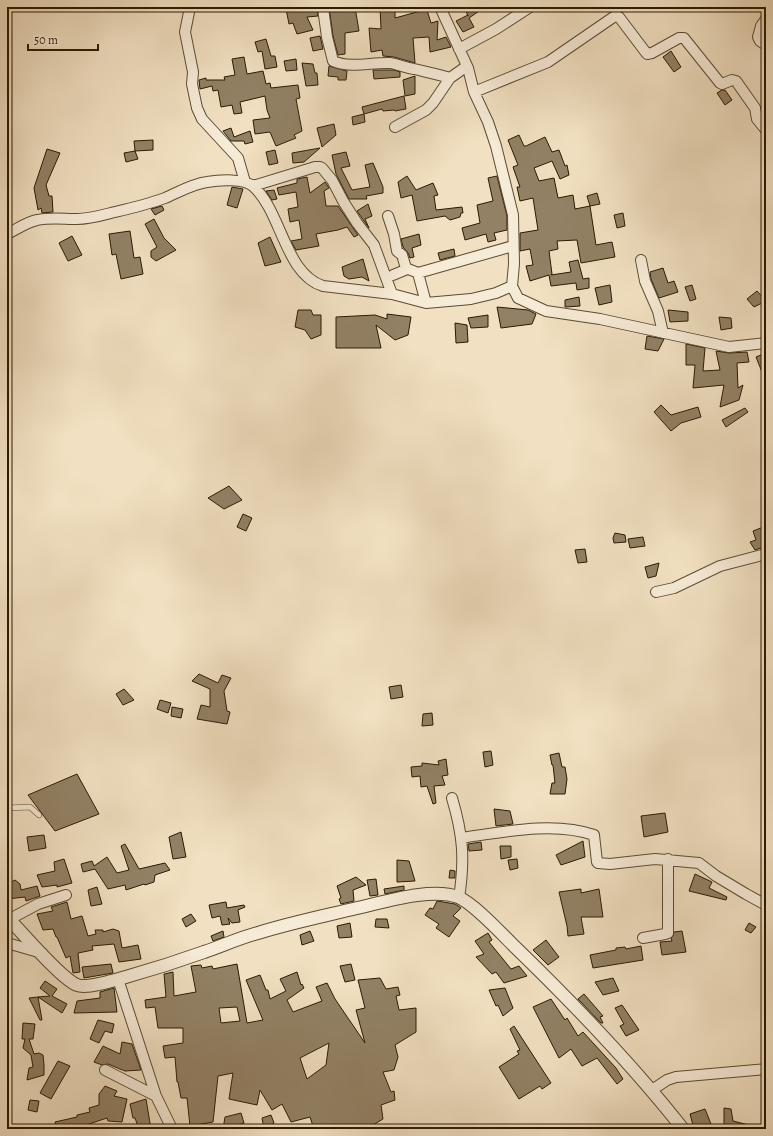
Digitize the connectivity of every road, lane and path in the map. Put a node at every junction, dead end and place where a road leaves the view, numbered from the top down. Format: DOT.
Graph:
graph roads {
  1 [pos="190,7"];
  2 [pos="440,7"];
  3 [pos="530,7"];
  4 [pos="323,8"];
  5 [pos="766,19"];
  6 [pos="766,45"];
  7 [pos="460,49"];
  8 [pos="467,66"];
  9 [pos="450,78"];
  10 [pos="474,92"];
  11 [pos="396,128"];
  12 [pos="766,130"];
  13 [pos="249,184"];
  14 [pos="388,216"];
  15 [pos="7,234"];
  16 [pos="513,246"];
  17 [pos="641,260"];
  18 [pos="406,268"];
  19 [pos="418,273"];
  20 [pos="393,275"];
  21 [pos="512,286"];
  22 [pos="392,294"];
  23 [pos="426,303"];
  24 [pos="663,333"];
  25 [pos="766,343"];
  26 [pos="766,554"];
  27 [pos="656,592"];
  28 [pos="452,798"];
  29 [pos="7,808"];
  30 [pos="39,815"];
  31 [pos="461,838"];
  32 [pos="668,860"];
  33 [pos="66,895"];
  34 [pos="459,898"];
  35 [pos="766,905"];
  36 [pos="8,918"];
  37 [pos="643,938"];
  38 [pos="7,943"];
  39 [pos="42,954"];
  40 [pos="118,978"];
  41 [pos="105,1070"];
  42 [pos="766,1070"];
  43 [pos="652,1090"];
  44 [pos="156,1096"];
  45 [pos="172,1129"];
  46 [pos="682,1129"];
  1 -- 13 [label="street"];
  2 -- 7 [label="street"];
  3 -- 7 [label="street"];
  4 -- 9 [label="street"];
  5 -- 6 [label="street"];
  7 -- 8 [label="street"];
  8 -- 9 [label="street"];
  8 -- 10 [label="street"];
  9 -- 11 [label="street"];
  10 -- 12 [label="street"];
  10 -- 16 [label="street"];
  13 -- 15 [label="street"];
  13 -- 22 [label="street"];
  13 -- 22 [label="street"];
  14 -- 18 [label="street"];
  16 -- 19 [label="street"];
  16 -- 21 [label="street"];
  17 -- 24 [label="street"];
  18 -- 19 [label="street"];
  18 -- 20 [label="street"];
  19 -- 23 [label="street"];
  21 -- 23 [label="street"];
  21 -- 24 [label="street"];
  22 -- 23 [label="street"];
  24 -- 25 [label="street"];
  26 -- 27 [label="street"];
  28 -- 31 [label="street"];
  29 -- 30 [label="lane"];
  31 -- 32 [label="street"];
  31 -- 34 [label="street"];
  32 -- 35 [label="street"];
  32 -- 37 [label="street"];
  33 -- 36 [label="street"];
  34 -- 40 [label="street"];
  34 -- 43 [label="street"];
  36 -- 39 [label="street"];
  38 -- 39 [label="street"];
  39 -- 40 [label="street"];
  40 -- 44 [label="street"];
  41 -- 44 [label="street"];
  42 -- 43 [label="street"];
  43 -- 46 [label="street"];
  44 -- 45 [label="street"];
}
